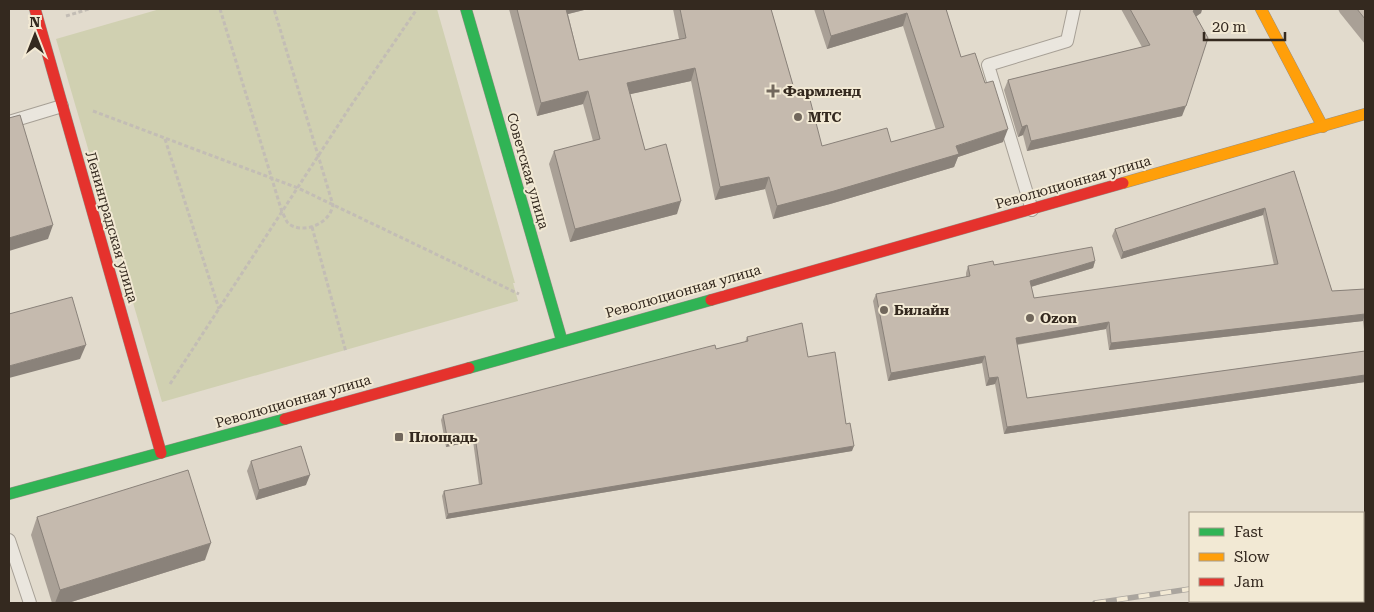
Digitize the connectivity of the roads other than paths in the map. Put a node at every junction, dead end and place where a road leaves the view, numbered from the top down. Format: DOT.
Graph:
graph roads {
  1 [pos="34,9"];
  2 [pos="466,9"];
  3 [pos="1074,9"];
  4 [pos="1261,9"];
  5 [pos="61,102"];
  6 [pos="1365,114"];
  7 [pos="9,122"];
  8 [pos="1322,127"];
  9 [pos="1032,210"];
  10 [pos="562,341"];
  11 [pos="161,453"];
  12 [pos="9,494"];
  13 [pos="10,545"];
  14 [pos="30,603"];
  1 -- 5 [label="street, Ленинградская улица"];
  2 -- 10 [label="street, Советская улица"];
  3 -- 9 [label="lane"];
  4 -- 8 [label="street"];
  5 -- 7 [label="lane"];
  5 -- 11 [label="street, Ленинградская улица"];
  6 -- 8 [label="street, Революционная улица"];
  8 -- 9 [label="street, Революционная улица"];
  9 -- 10 [label="street, Революционная улица"];
  10 -- 11 [label="street, Революционная улица"];
  11 -- 12 [label="street, Революционная улица"];
  13 -- 14 [label="lane"];
}
